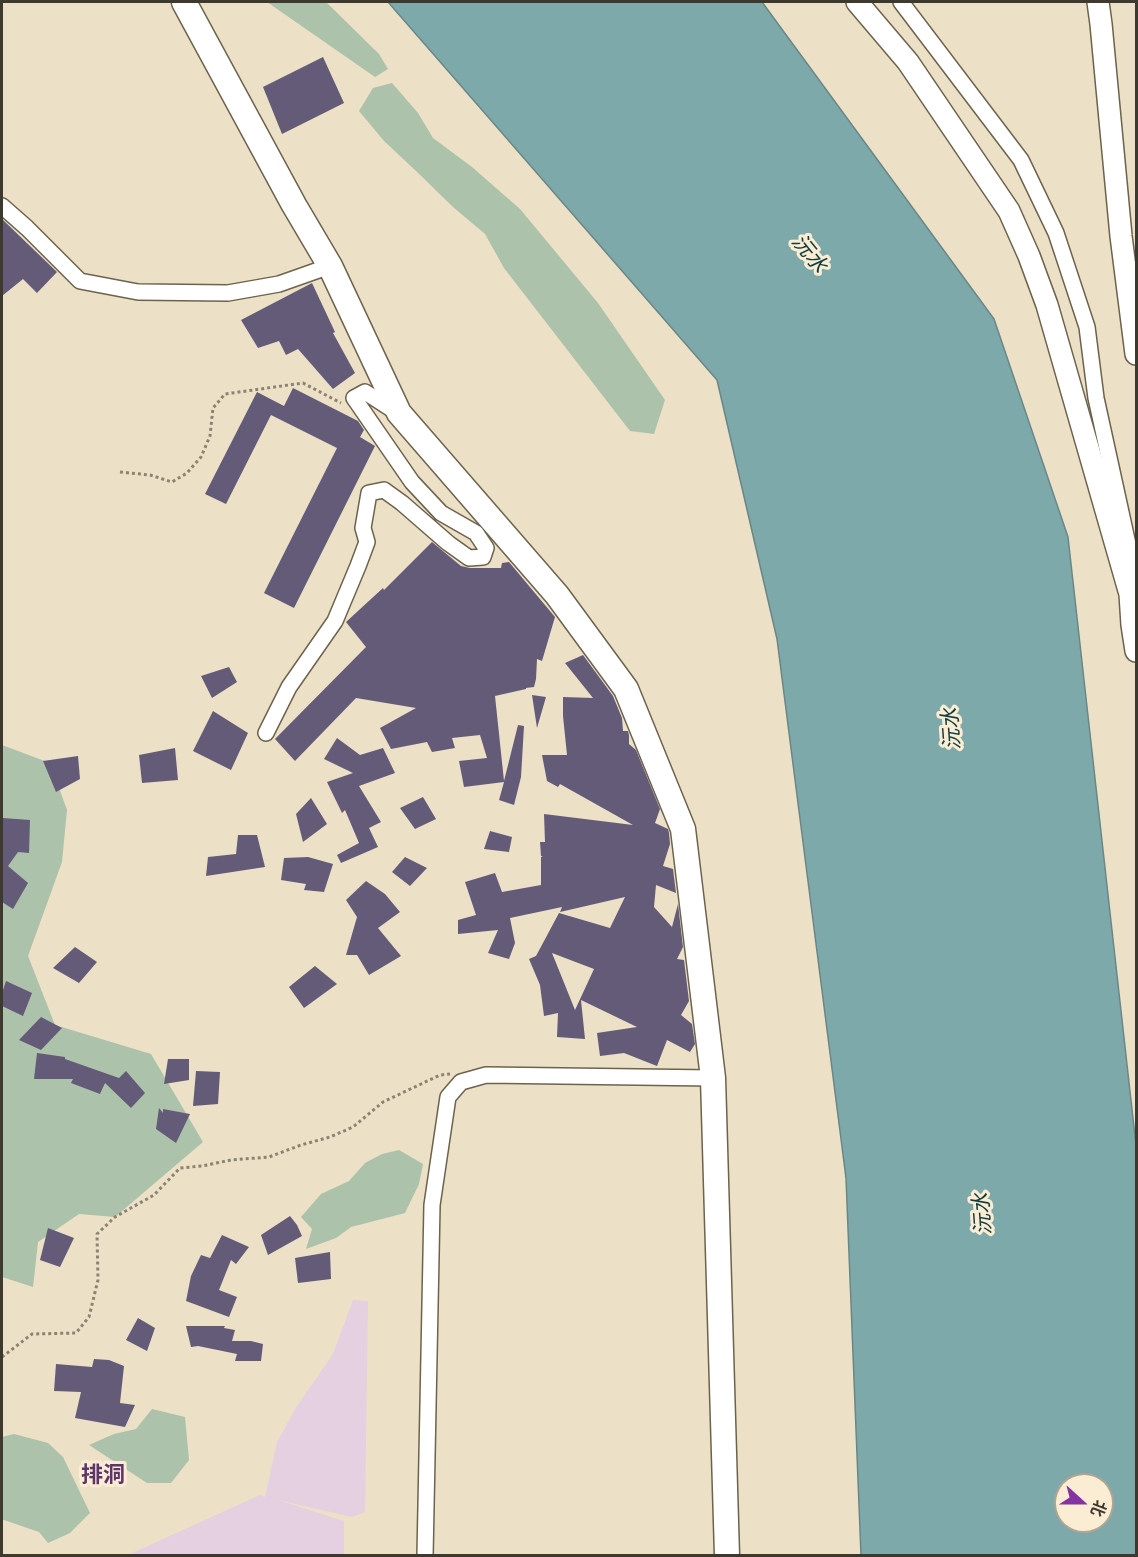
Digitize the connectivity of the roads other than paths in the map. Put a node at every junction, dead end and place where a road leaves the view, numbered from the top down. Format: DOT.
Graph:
graph roads {
  1 [pos="184,2"];
  2 [pos="857,2"];
  3 [pos="901,2"];
  4 [pos="1098,2"];
  5 [pos="2,206"];
  6 [pos="330,266"];
  7 [pos="1137,354"];
  8 [pos="399,413"];
  9 [pos="1137,581"];
  10 [pos="1137,600"];
  11 [pos="1132,625"];
  12 [pos="1137,651"];
  13 [pos="266,733"];
  14 [pos="713,1078"];
  15 [pos="425,1556"];
  16 [pos="727,1556"];
  1 -- 6 [label="main road"];
  2 -- 11 [label="street"];
  3 -- 9 [label="street"];
  4 -- 7 [label="street"];
  5 -- 6 [label="street"];
  6 -- 8 [label="main road"];
  8 -- 13 [label="street"];
  8 -- 14 [label="main road"];
  10 -- 11 [label="street"];
  11 -- 12 [label="street"];
  14 -- 15 [label="street"];
  14 -- 16 [label="main road"];
}
